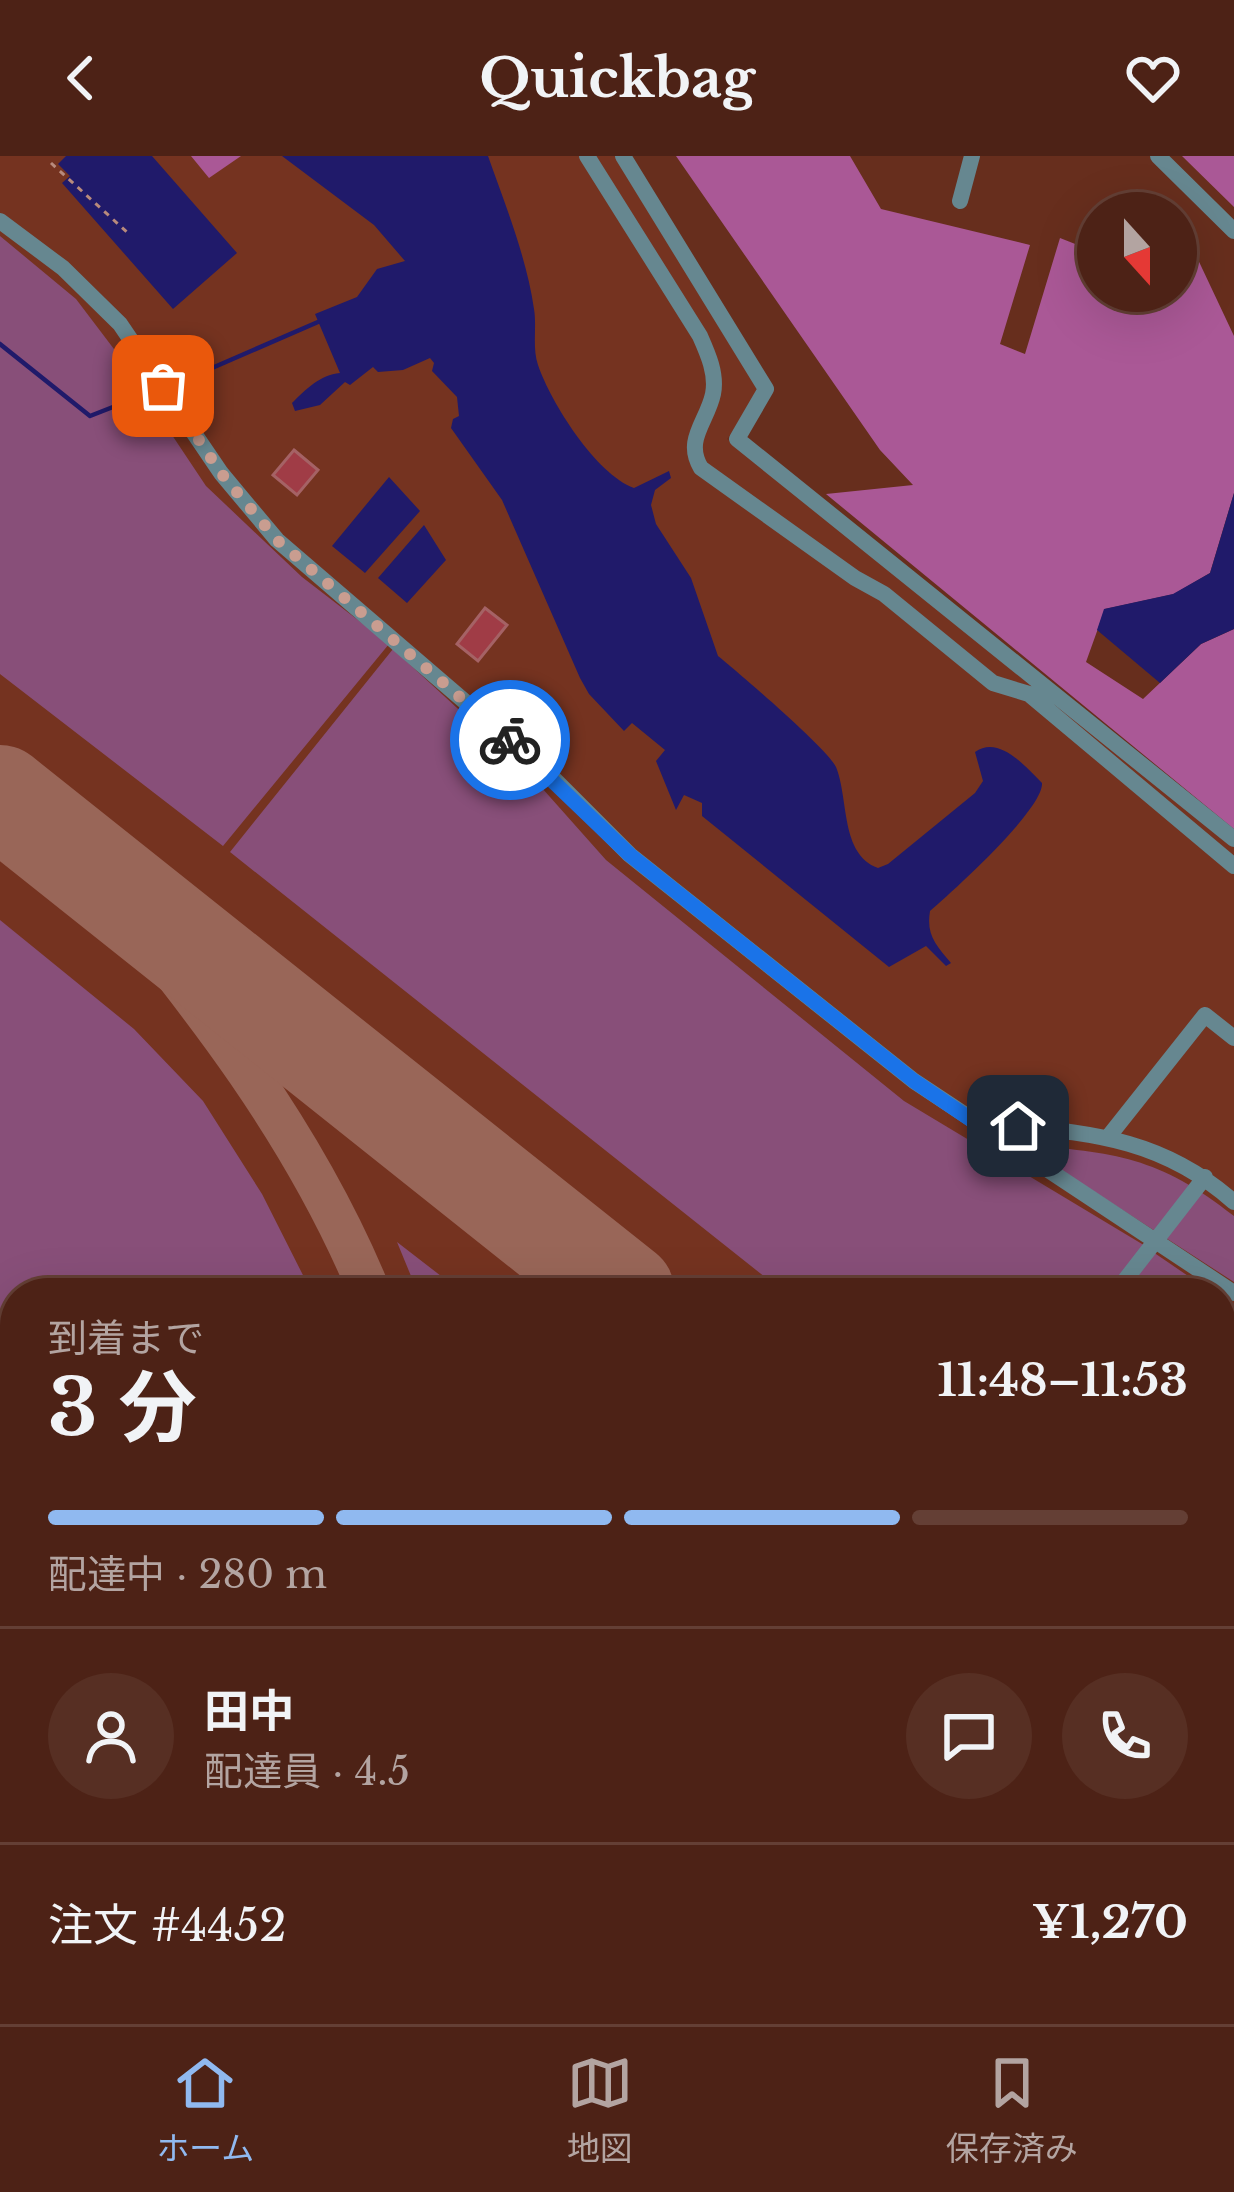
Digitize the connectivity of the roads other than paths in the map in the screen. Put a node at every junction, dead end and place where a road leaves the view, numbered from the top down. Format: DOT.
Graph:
graph roads {
  1 [pos="587,156"];
  2 [pos="623,156"];
  3 [pos="972,156"];
  4 [pos="1158,156"];
  5 [pos="961,201"];
  6 [pos="0,220"];
  7 [pos="1234,231"];
  8 [pos="1234,839"];
  9 [pos="1234,866"];
  10 [pos="1234,1038"];
  11 [pos="973,1121"];
  12 [pos="1109,1136"];
  13 [pos="1205,1177"];
  14 [pos="1234,1202"];
  15 [pos="1156,1241"];
  16 [pos="1127,1278"];
  17 [pos="1212,1278"];
  1 -- 9 [label="street"];
  2 -- 8 [label="street"];
  3 -- 5 [label="street"];
  4 -- 7 [label="street"];
  6 -- 11 [label="street"];
  10 -- 12 [label="street"];
  11 -- 12 [label="street"];
  11 -- 15 [label="street"];
  12 -- 13 [label="street"];
  13 -- 14 [label="street"];
  13 -- 15 [label="street"];
  15 -- 16 [label="street"];
  15 -- 17 [label="street"];
}
